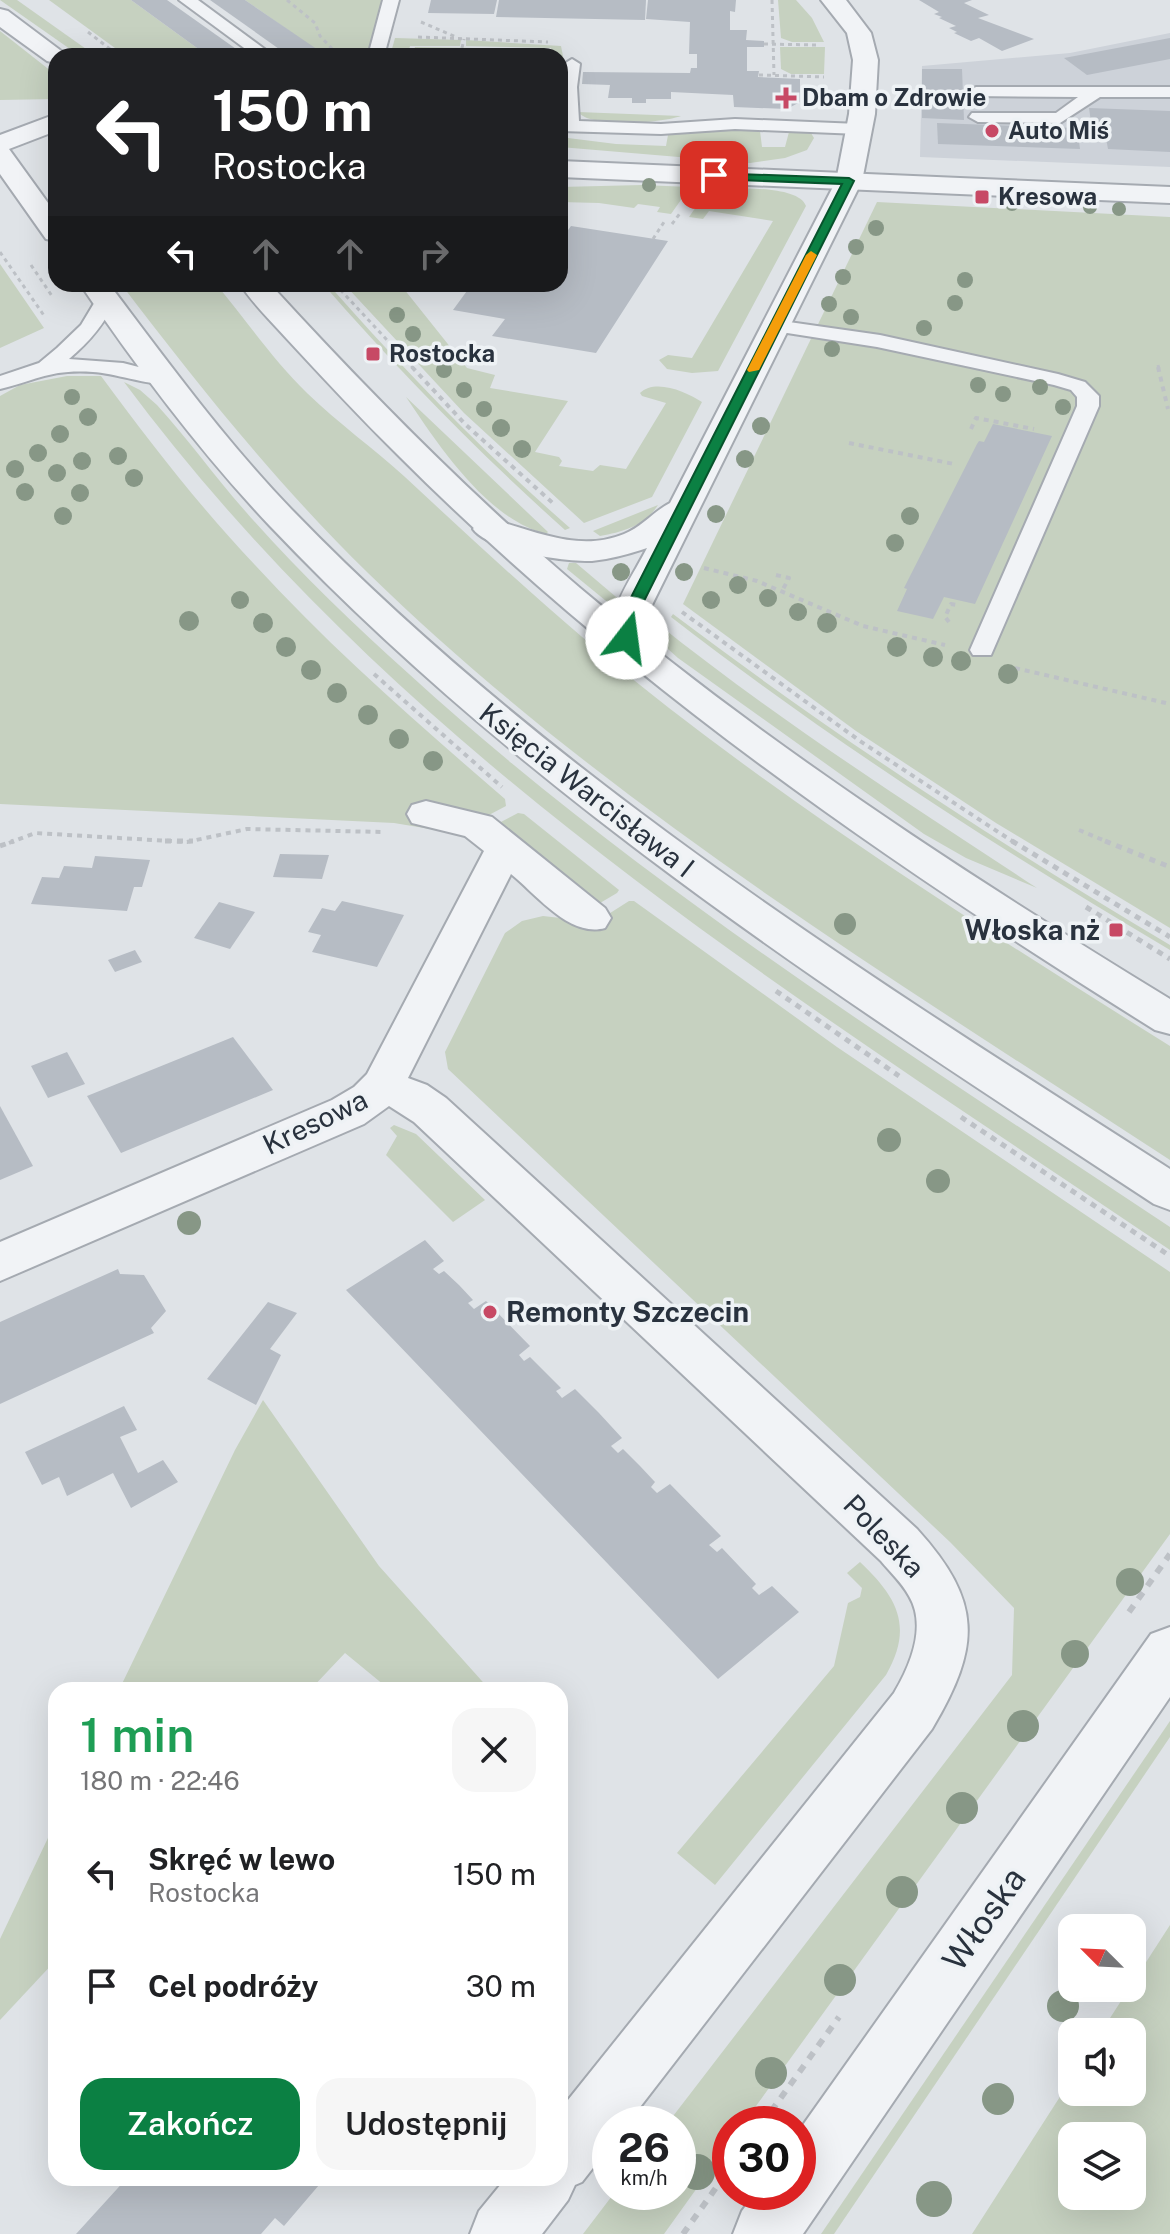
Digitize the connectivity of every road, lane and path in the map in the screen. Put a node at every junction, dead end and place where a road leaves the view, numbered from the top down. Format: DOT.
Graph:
graph roads {
  1 [pos="187,0"];
  2 [pos="287,0"];
  3 [pos="391,0"];
  4 [pos="772,0"];
  5 [pos="833,0"];
  6 [pos="0,16"];
  7 [pos="411,18"];
  8 [pos="406,37"];
  9 [pos="462,39"];
  10 [pos="764,44"];
  11 [pos="774,44"];
  12 [pos="830,45"];
  13 [pos="255,48"];
  14 [pos="331,48"];
  15 [pos="378,48"];
  16 [pos="462,48"];
  17 [pos="565,48"];
  18 [pos="48,50"];
  19 [pos="568,59"];
  20 [pos="572,64"];
  21 [pos="759,75"];
  22 [pos="774,75"];
  23 [pos="829,77"];
  24 [pos="568,87"];
  25 [pos="976,92"];
  26 [pos="1096,92"];
  27 [pos="1170,92"];
  28 [pos="978,117"];
  29 [pos="48,125"];
  30 [pos="568,126"];
  31 [pos="859,129"];
  32 [pos="8,138"];
  33 [pos="48,147"];
  34 [pos="48,147"];
  35 [pos="0,155"];
  36 [pos="568,169"];
  37 [pos="849,181"];
  38 [pos="1170,195"];
  39 [pos="678,215"];
  40 [pos="48,221"];
  41 [pos="664,222"];
  42 [pos="672,224"];
  43 [pos="653,239"];
  44 [pos="0,252"];
  45 [pos="25,257"];
  46 [pos="48,291"];
  47 [pos="49,292"];
  48 [pos="100,292"];
  49 [pos="101,292"];
  50 [pos="261,292"];
  51 [pos="342,292"];
  52 [pos="59,307"];
  53 [pos="775,326"];
  54 [pos="68,350"];
  55 [pos="1158,365"];
  56 [pos="46,367"];
  57 [pos="167,380"];
  58 [pos="0,383"];
  59 [pos="1168,409"];
  60 [pos="971,429"];
  61 [pos="1036,430"];
  62 [pos="849,443"];
  63 [pos="954,464"];
  64 [pos="685,503"];
  65 [pos="558,508"];
  66 [pos="490,529"];
  67 [pos="706,569"];
  68 [pos="776,575"];
  69 [pos="782,591"];
  70 [pos="676,608"];
  71 [pos="952,647"];
  72 [pos="982,650"];
  73 [pos="633,651"];
  74 [pos="1001,665"];
  75 [pos="1170,704"];
  76 [pos="426,814"];
  77 [pos="1079,830"];
  78 [pos="390,832"];
  79 [pos="0,846"];
  80 [pos="505,848"];
  81 [pos="1170,867"];
  82 [pos="1079,903"];
  83 [pos="591,918"];
  84 [pos="1170,937"];
  85 [pos="1170,959"];
  86 [pos="1170,1019"];
  87 [pos="383,1085"];
  88 [pos="1170,1192"];
  89 [pos="0,1262"];
  90 [pos="1170,1652"];
  91 [pos="568,2150"];
  92 [pos="816,2160"];
  93 [pos="540,2186"];
  94 [pos="712,2193"];
  95 [pos="782,2210"];
  96 [pos="502,2234"];
  97 [pos="683,2234"];
  98 [pos="765,2234"];
  1 -- 13 [label="lane"];
  2 -- 14 [label="path"];
  3 -- 15 [label="lane"];
  4 -- 11 [label="path"];
  5 -- 31 [label="street"];
  6 -- 18 [label="street"];
  7 -- 9 [label="path"];
  8 -- 9 [label="path"];
  9 -- 16 [label="path"];
  9 -- 17 [label="path"];
  10 -- 11 [label="path"];
  11 -- 12 [label="path"];
  11 -- 22 [label="path"];
  19 -- 20 [label="path"];
  20 -- 24 [label="lane"];
  21 -- 22 [label="path"];
  22 -- 23 [label="path"];
  25 -- 26 [label="lane"];
  26 -- 27 [label="lane"];
  26 -- 28 [label="lane"];
  29 -- 32 [label="street"];
  30 -- 31 [label="lane"];
  31 -- 37 [label="street"];
  32 -- 33 [label="street"];
  34 -- 35 [label="street"];
  35 -- 40 [label="street"];
  36 -- 37 [label="street"];
  37 -- 38 [label="street"];
  37 -- 53 [label="street"];
  39 -- 42 [label="path"];
  41 -- 43 [label="path"];
  44 -- 54 [label="path"];
  45 -- 46 [label="path"];
  47 -- 52 [label="path"];
  48 -- 54 [label="lane"];
  49 -- 57 [label="street, Księcia Warcisława I"];
  50 -- 66 [label="street"];
  51 -- 65 [label="path"];
  53 -- 64 [label="street"];
  53 -- 72 [label="lane"];
  54 -- 56 [label="lane"];
  55 -- 59 [label="path"];
  56 -- 57 [label="lane"];
  56 -- 58 [label="lane"];
  57 -- 88 [label="street, Księcia Warcisława I"];
  60 -- 61 [label="path"];
  62 -- 63 [label="path"];
  64 -- 66 [label="street"];
  64 -- 73 [label="street"];
  66 -- 73 [label="street"];
  67 -- 69 [label="path"];
  68 -- 69 [label="path"];
  69 -- 71 [label="path"];
  70 -- 84 [label="path"];
  73 -- 86 [label="street"];
  74 -- 75 [label="path"];
  76 -- 80 [label="street"];
  77 -- 81 [label="path"];
  78 -- 79 [label="path"];
  80 -- 83 [label="street"];
  80 -- 87 [label="street, Kresowa"];
  82 -- 85 [label="path"];
  87 -- 89 [label="street, Kresowa"];
  87 -- 91 [label="street, Poleska"];
  90 -- 92 [label="street, Włoska"];
  93 -- 96 [label="street"];
  94 -- 97 [label="path"];
  95 -- 98 [label="street"];
}
